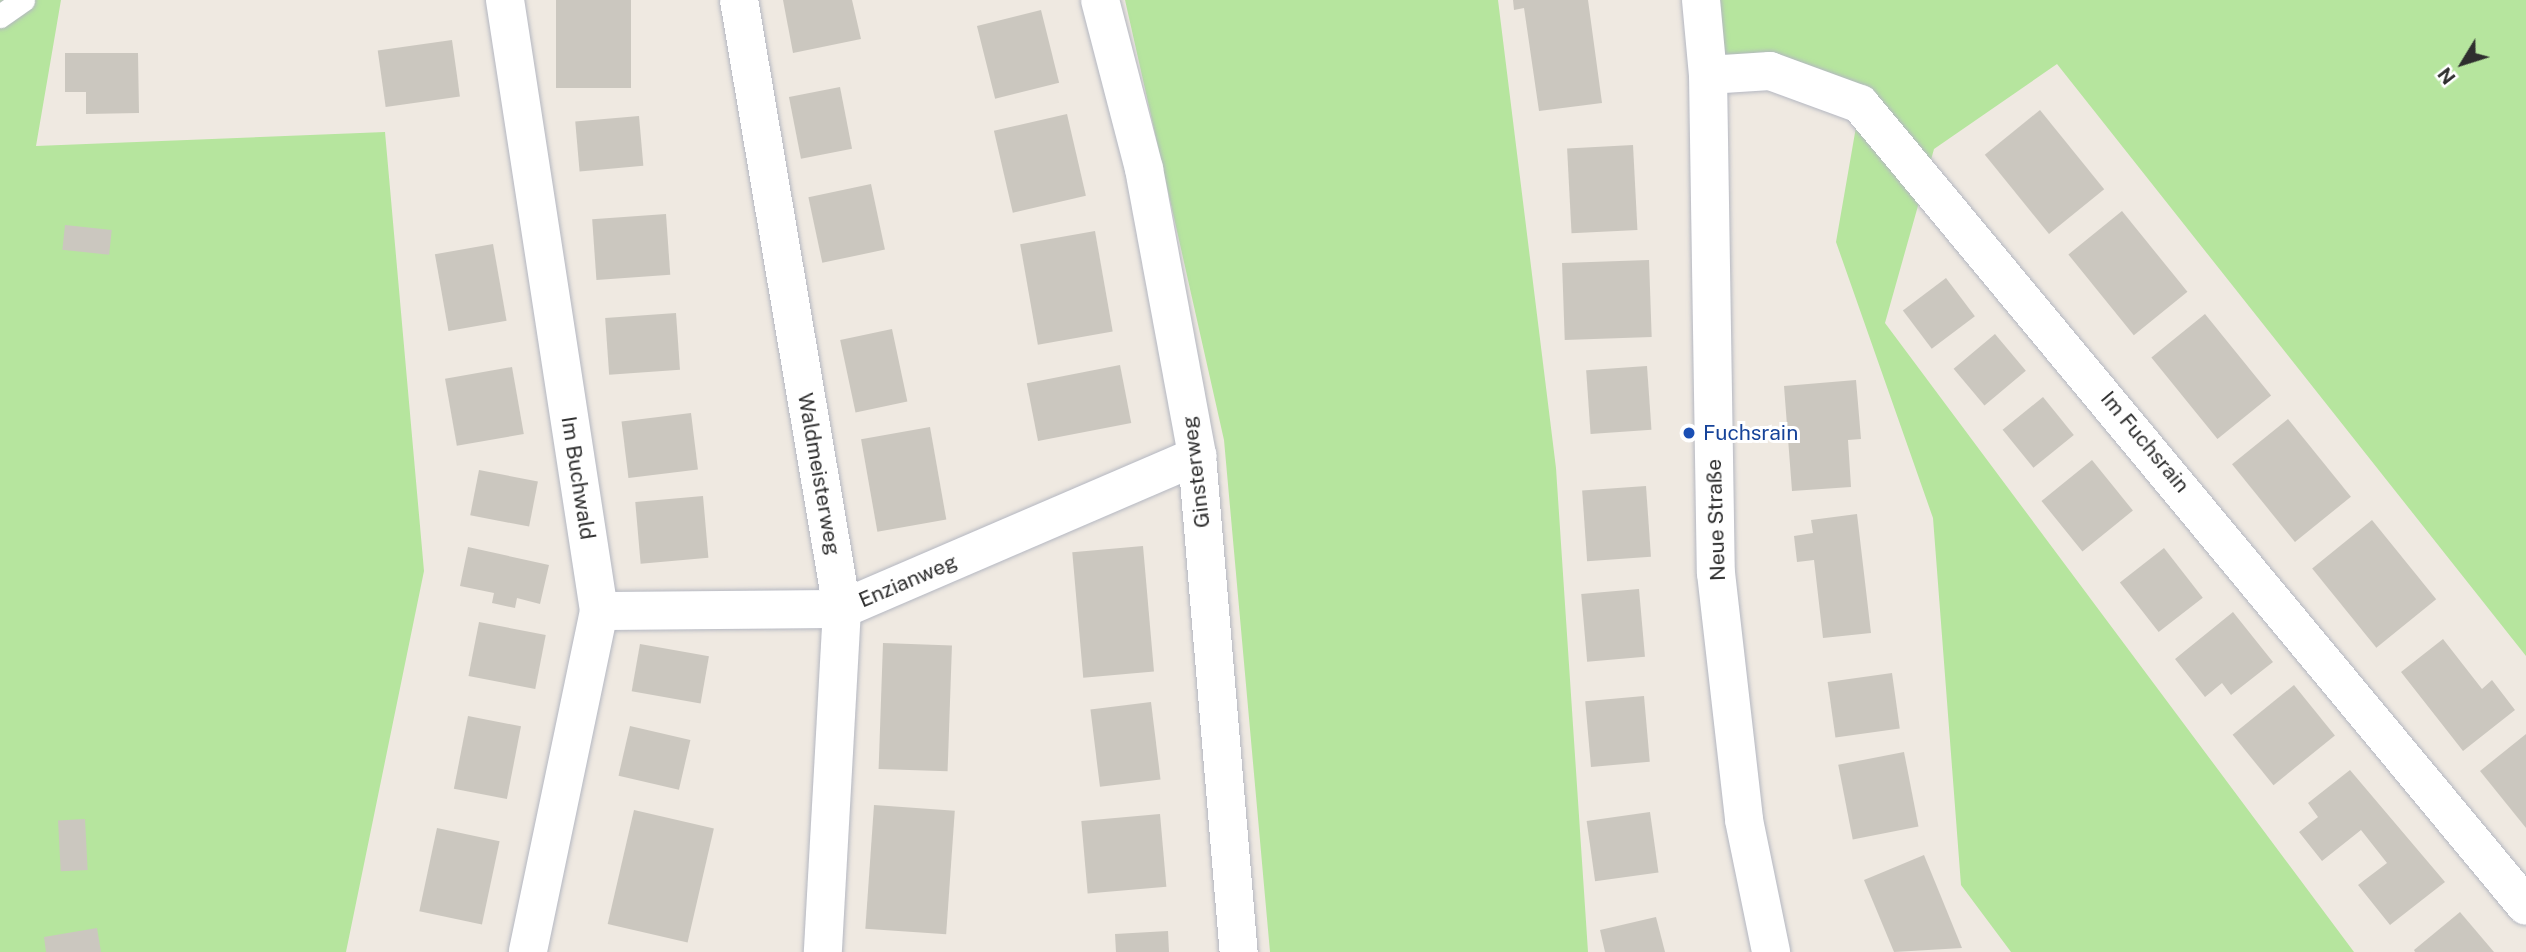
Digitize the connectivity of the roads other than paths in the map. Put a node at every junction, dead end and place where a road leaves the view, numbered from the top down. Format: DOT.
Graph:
graph roads {
  1 [pos="23,0"];
  2 [pos="505,0"];
  3 [pos="739,0"];
  4 [pos="1100,0"];
  5 [pos="1701,0"];
  6 [pos="0,16"];
  7 [pos="1708,75"];
  8 [pos="1197,456"];
  9 [pos="842,609"];
  10 [pos="599,611"];
  11 [pos="2526,906"];
  12 [pos="528,952"];
  13 [pos="823,952"];
  14 [pos="1239,952"];
  15 [pos="1771,952"];
  1 -- 6 [label="lane"];
  2 -- 10 [label="street, Im Buchwald"];
  3 -- 9 [label="street, Waldmeisterweg"];
  4 -- 8 [label="street, Ginsterweg"];
  5 -- 7 [label="street, Neue Straße"];
  7 -- 11 [label="street, Im Fuchsrain"];
  7 -- 15 [label="street, Neue Straße"];
  8 -- 9 [label="street, Enzianweg"];
  8 -- 14 [label="street, Ginsterweg"];
  9 -- 10 [label="street, Enzianweg"];
  9 -- 13 [label="street, Waldmeisterweg"];
  10 -- 12 [label="street, Im Buchwald"];
}
